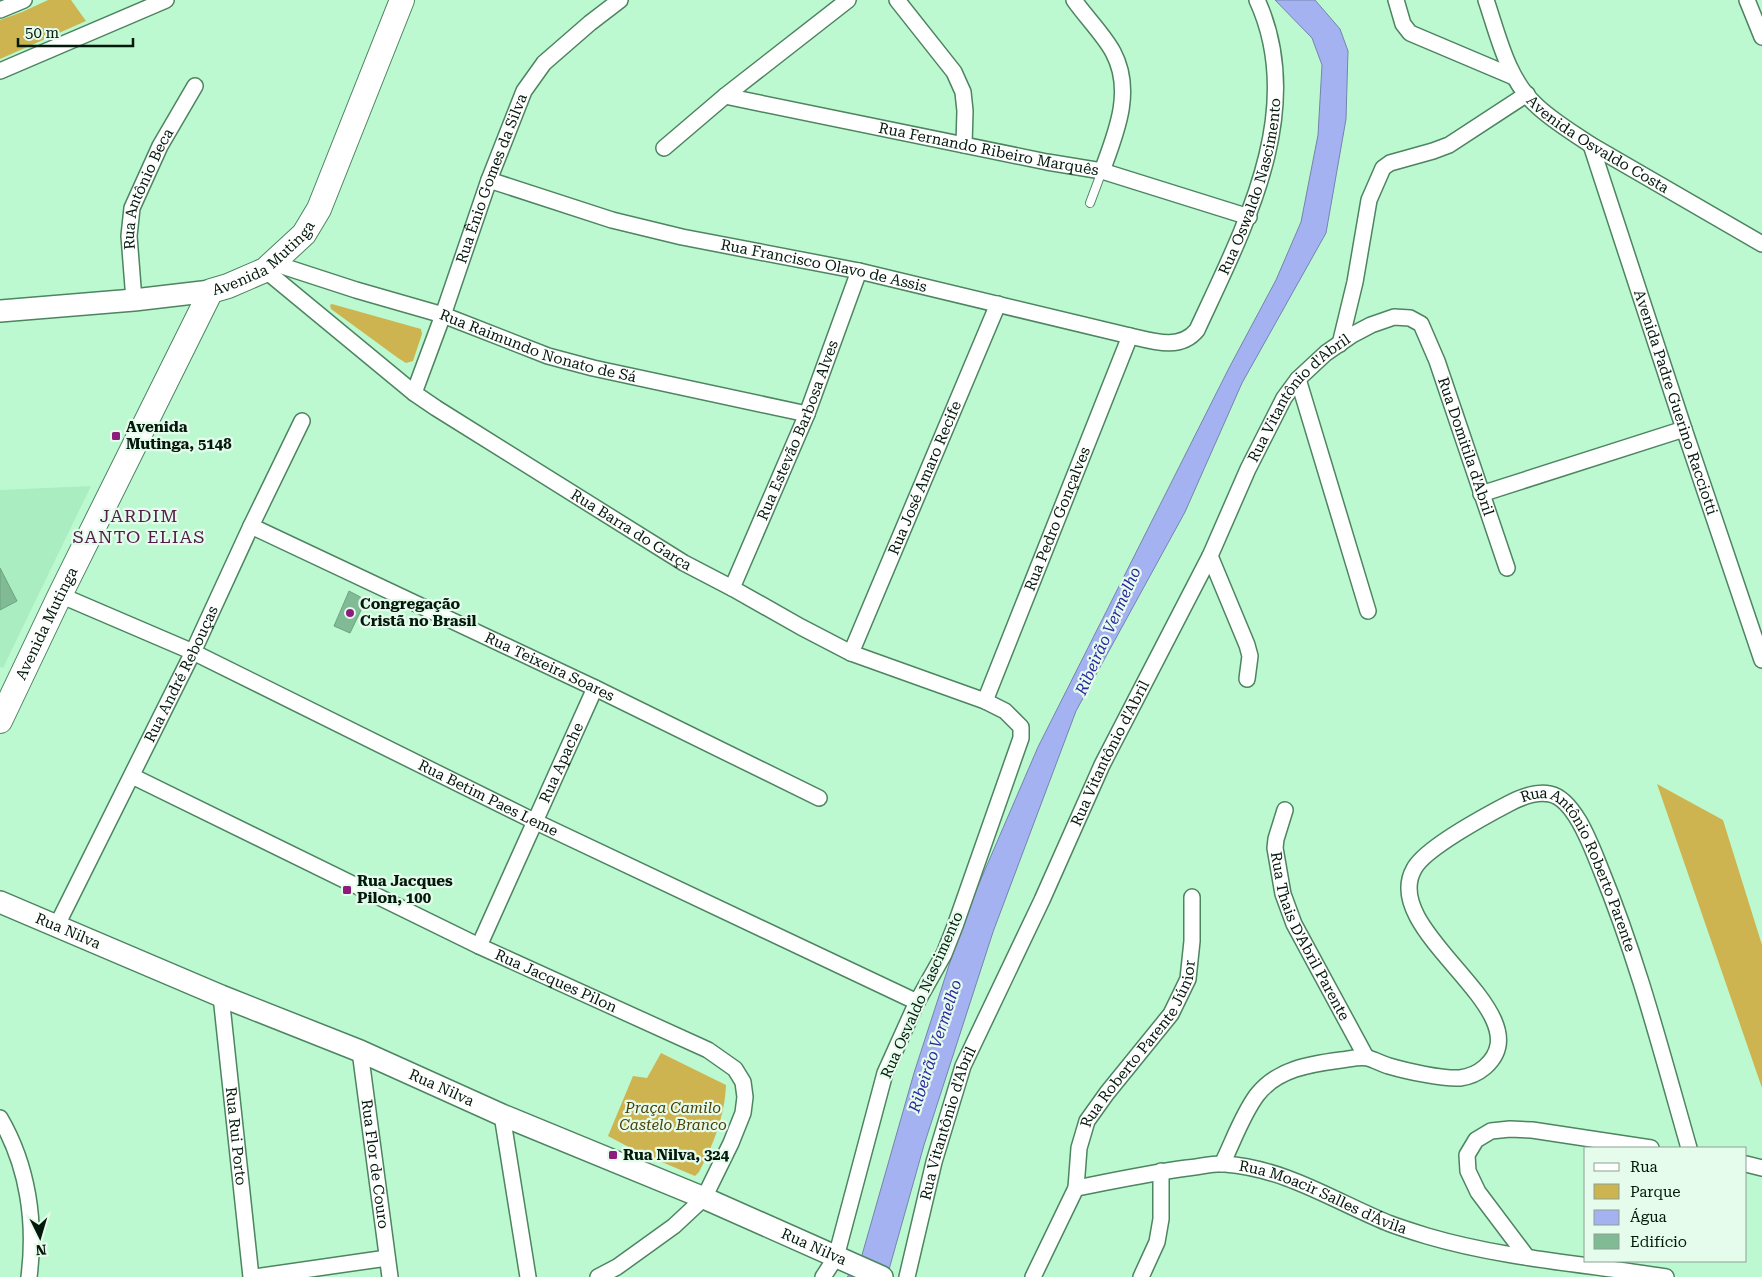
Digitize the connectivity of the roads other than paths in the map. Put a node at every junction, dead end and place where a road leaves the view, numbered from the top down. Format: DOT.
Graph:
graph roads {
  1 [pos="24,0"];
  2 [pos="166,0"];
  3 [pos="402,0"];
  4 [pos="620,0"];
  5 [pos="848,0"];
  6 [pos="897,0"];
  7 [pos="1074,0"];
  8 [pos="1257,0"];
  9 [pos="1396,0"];
  10 [pos="1486,0"];
  11 [pos="1747,0"];
  12 [pos="0,10"];
  13 [pos="1762,37"];
  14 [pos="0,71"];
  15 [pos="1514,77"];
  16 [pos="195,86"];
  17 [pos="1527,94"];
  18 [pos="725,96"];
  19 [pos="964,145"];
  20 [pos="1591,145"];
  21 [pos="664,148"];
  22 [pos="1102,171"];
  23 [pos="489,180"];
  24 [pos="1090,203"];
  25 [pos="1248,217"];
  26 [pos="1762,244"];
  27 [pos="269,266"];
  28 [pos="859,271"];
  29 [pos="211,291"];
  30 [pos="134,300"];
  31 [pos="998,304"];
  32 [pos="0,311"];
  33 [pos="443,315"];
  34 [pos="1421,324"];
  35 [pos="1130,336"];
  36 [pos="1163,343"];
  37 [pos="1340,344"];
  38 [pos="1298,379"];
  39 [pos="414,392"];
  40 [pos="807,414"];
  41 [pos="302,421"];
  42 [pos="1684,429"];
  43 [pos="1481,494"];
  44 [pos="251,526"];
  45 [pos="1210,556"];
  46 [pos="1507,568"];
  47 [pos="732,588"];
  48 [pos="60,594"];
  49 [pos="1368,611"];
  50 [pos="193,652"];
  51 [pos="851,652"];
  52 [pos="1762,660"];
  53 [pos="1247,679"];
  54 [pos="595,688"];
  55 [pos="985,701"];
  56 [pos="0,721"];
  57 [pos="1021,738"];
  58 [pos="132,776"];
  59 [pos="819,798"];
  60 [pos="1285,810"];
  61 [pos="534,821"];
  62 [pos="1192,897"];
  63 [pos="0,902"];
  64 [pos="57,925"];
  65 [pos="479,946"];
  66 [pos="221,996"];
  67 [pos="917,1002"];
  68 [pos="360,1051"];
  69 [pos="1366,1057"];
  70 [pos="502,1115"];
  71 [pos="0,1118"];
  72 [pos="1644,1147"];
  73 [pos="1689,1147"];
  74 [pos="1222,1164"];
  75 [pos="1747,1164"];
  76 [pos="1762,1168"];
  77 [pos="1161,1171"];
  78 [pos="1076,1188"];
  79 [pos="704,1198"];
  80 [pos="1527,1257"];
  81 [pos="387,1258"];
  82 [pos="842,1259"];
  83 [pos="29,1277"];
  84 [pos="253,1277"];
  85 [pos="390,1277"];
  86 [pos="528,1277"];
  87 [pos="598,1277"];
  88 [pos="822,1277"];
  89 [pos="882,1277"];
  90 [pos="907,1277"];
  91 [pos="1033,1277"];
  92 [pos="1141,1277"];
  93 [pos="1666,1277"];
  1 -- 12 [label="street"];
  2 -- 14 [label="street"];
  3 -- 27 [label="main road, Avenida Mutinga"];
  4 -- 23 [label="street, Rua Ênio Gomes da Silva"];
  5 -- 18 [label="street"];
  6 -- 19 [label="street"];
  7 -- 22 [label="street"];
  8 -- 25 [label="street, Rua Oswaldo Nascimento"];
  9 -- 15 [label="street"];
  10 -- 15 [label="street, Avenida Osvaldo Costa"];
  11 -- 13 [label="street"];
  15 -- 17 [label="street, Avenida Osvaldo Costa"];
  16 -- 30 [label="street, Rua Antônio Beca"];
  17 -- 20 [label="street, Avenida Osvaldo Costa"];
  17 -- 37 [label="street"];
  18 -- 19 [label="street, Rua Fernando Ribeiro Marquês"];
  18 -- 21 [label="street"];
  19 -- 22 [label="street, Rua Fernando Ribeiro Marquês"];
  20 -- 26 [label="street, Avenida Osvaldo Costa"];
  20 -- 42 [label="street, Avenida Padre Guerino Racciotti"];
  22 -- 24 [label="lane"];
  22 -- 25 [label="street, Rua Fernando Ribeiro Marquês"];
  23 -- 28 [label="street, Rua Francisco Olavo de Assis"];
  23 -- 33 [label="street, Rua Ênio Gomes da Silva"];
  25 -- 36 [label="street, Rua Oswaldo Nascimento"];
  27 -- 29 [label="main road, Avenida Mutinga"];
  27 -- 33 [label="street, Rua Raimundo Nonato de Sá"];
  27 -- 39 [label="street, Rua Barra do Garça"];
  28 -- 31 [label="street, Rua Francisco Olavo de Assis"];
  28 -- 40 [label="street, Rua Estevão Barbosa Alves"];
  29 -- 30 [label="street"];
  29 -- 48 [label="main road, Avenida Mutinga"];
  30 -- 32 [label="street"];
  31 -- 35 [label="street, Rua Francisco Olavo de Assis"];
  31 -- 51 [label="street, Rua José Amaro Recife"];
  33 -- 39 [label="street, Rua Ênio Gomes da Silva"];
  33 -- 40 [label="street, Rua Raimundo Nonato de Sá"];
  34 -- 37 [label="street, Rua Vitantônio d'Abril"];
  34 -- 43 [label="street, Rua Domitila d'Abril"];
  35 -- 36 [label="street, Rua Francisco Olavo de Assis"];
  35 -- 55 [label="street, Rua Pedro Gonçalves"];
  37 -- 38 [label="street, Rua Vitantônio d'Abril"];
  38 -- 45 [label="street, Rua Vitantônio d'Abril"];
  38 -- 49 [label="street"];
  39 -- 47 [label="street, Rua Barra do Garça"];
  40 -- 47 [label="street, Rua Estevão Barbosa Alves"];
  41 -- 44 [label="street, Rua André Rebouças"];
  42 -- 43 [label="street"];
  42 -- 52 [label="street, Avenida Padre Guerino Racciotti"];
  43 -- 46 [label="street, Rua Domitila d'Abril"];
  44 -- 50 [label="street, Rua André Rebouças"];
  44 -- 54 [label="street, Rua Teixeira Soares"];
  45 -- 53 [label="street"];
  45 -- 90 [label="street, Rua Vitantônio d'Abril"];
  47 -- 51 [label="street, Rua Barra do Garça"];
  48 -- 50 [label="street, Rua Betim Paes Leme"];
  48 -- 56 [label="main road, Avenida Mutinga"];
  50 -- 58 [label="street, Rua André Rebouças"];
  50 -- 61 [label="street, Rua Betim Paes Leme"];
  51 -- 55 [label="street, Rua Barra do Garça"];
  54 -- 59 [label="street, Rua Teixeira Soares"];
  54 -- 61 [label="street, Rua Apache"];
  55 -- 57 [label="street, Rua Barra do Garça"];
  57 -- 67 [label="street, Rua Osvaldo Nascimento"];
  58 -- 64 [label="street, Rua André Rebouças"];
  58 -- 65 [label="street, Rua Jacques Pilon"];
  60 -- 69 [label="street, Rua Thais D'Abril Parente"];
  61 -- 65 [label="street, Rua Apache"];
  61 -- 67 [label="street, Rua Betim Paes Leme"];
  62 -- 78 [label="street, Rua Roberto Parente Júnior"];
  63 -- 64 [label="street, Rua Nilva"];
  64 -- 66 [label="street, Rua Nilva"];
  65 -- 79 [label="street, Rua Jacques Pilon"];
  66 -- 68 [label="street, Rua Nilva"];
  66 -- 84 [label="street, Rua Rui Porto"];
  67 -- 82 [label="street, Rua Osvaldo Nascimento"];
  68 -- 70 [label="street, Rua Nilva"];
  68 -- 81 [label="street, Rua Flor de Couro"];
  69 -- 73 [label="street, Rua Antônio Roberto Parente"];
  69 -- 74 [label="street, Rua Antônio Roberto Parente"];
  70 -- 79 [label="street, Rua Nilva"];
  70 -- 86 [label="street"];
  71 -- 83 [label="street"];
  72 -- 80 [label="street"];
  74 -- 77 [label="street, Rua Moacir Salles d'Ávila"];
  74 -- 80 [label="street, Rua Moacir Salles d'Ávila"];
  75 -- 76 [label="street"];
  77 -- 78 [label="street, Rua Moacir Salles d'Ávila"];
  77 -- 92 [label="street"];
  78 -- 91 [label="street"];
  79 -- 82 [label="street, Rua Nilva"];
  79 -- 87 [label="street, Rua Jacques Pilon"];
  80 -- 93 [label="street, Rua Moacir Salles d'Ávila"];
  81 -- 84 [label="street"];
  81 -- 85 [label="street, Rua Flor de Couro"];
  82 -- 88 [label="street"];
  82 -- 89 [label="street, Rua Nilva"];
}
